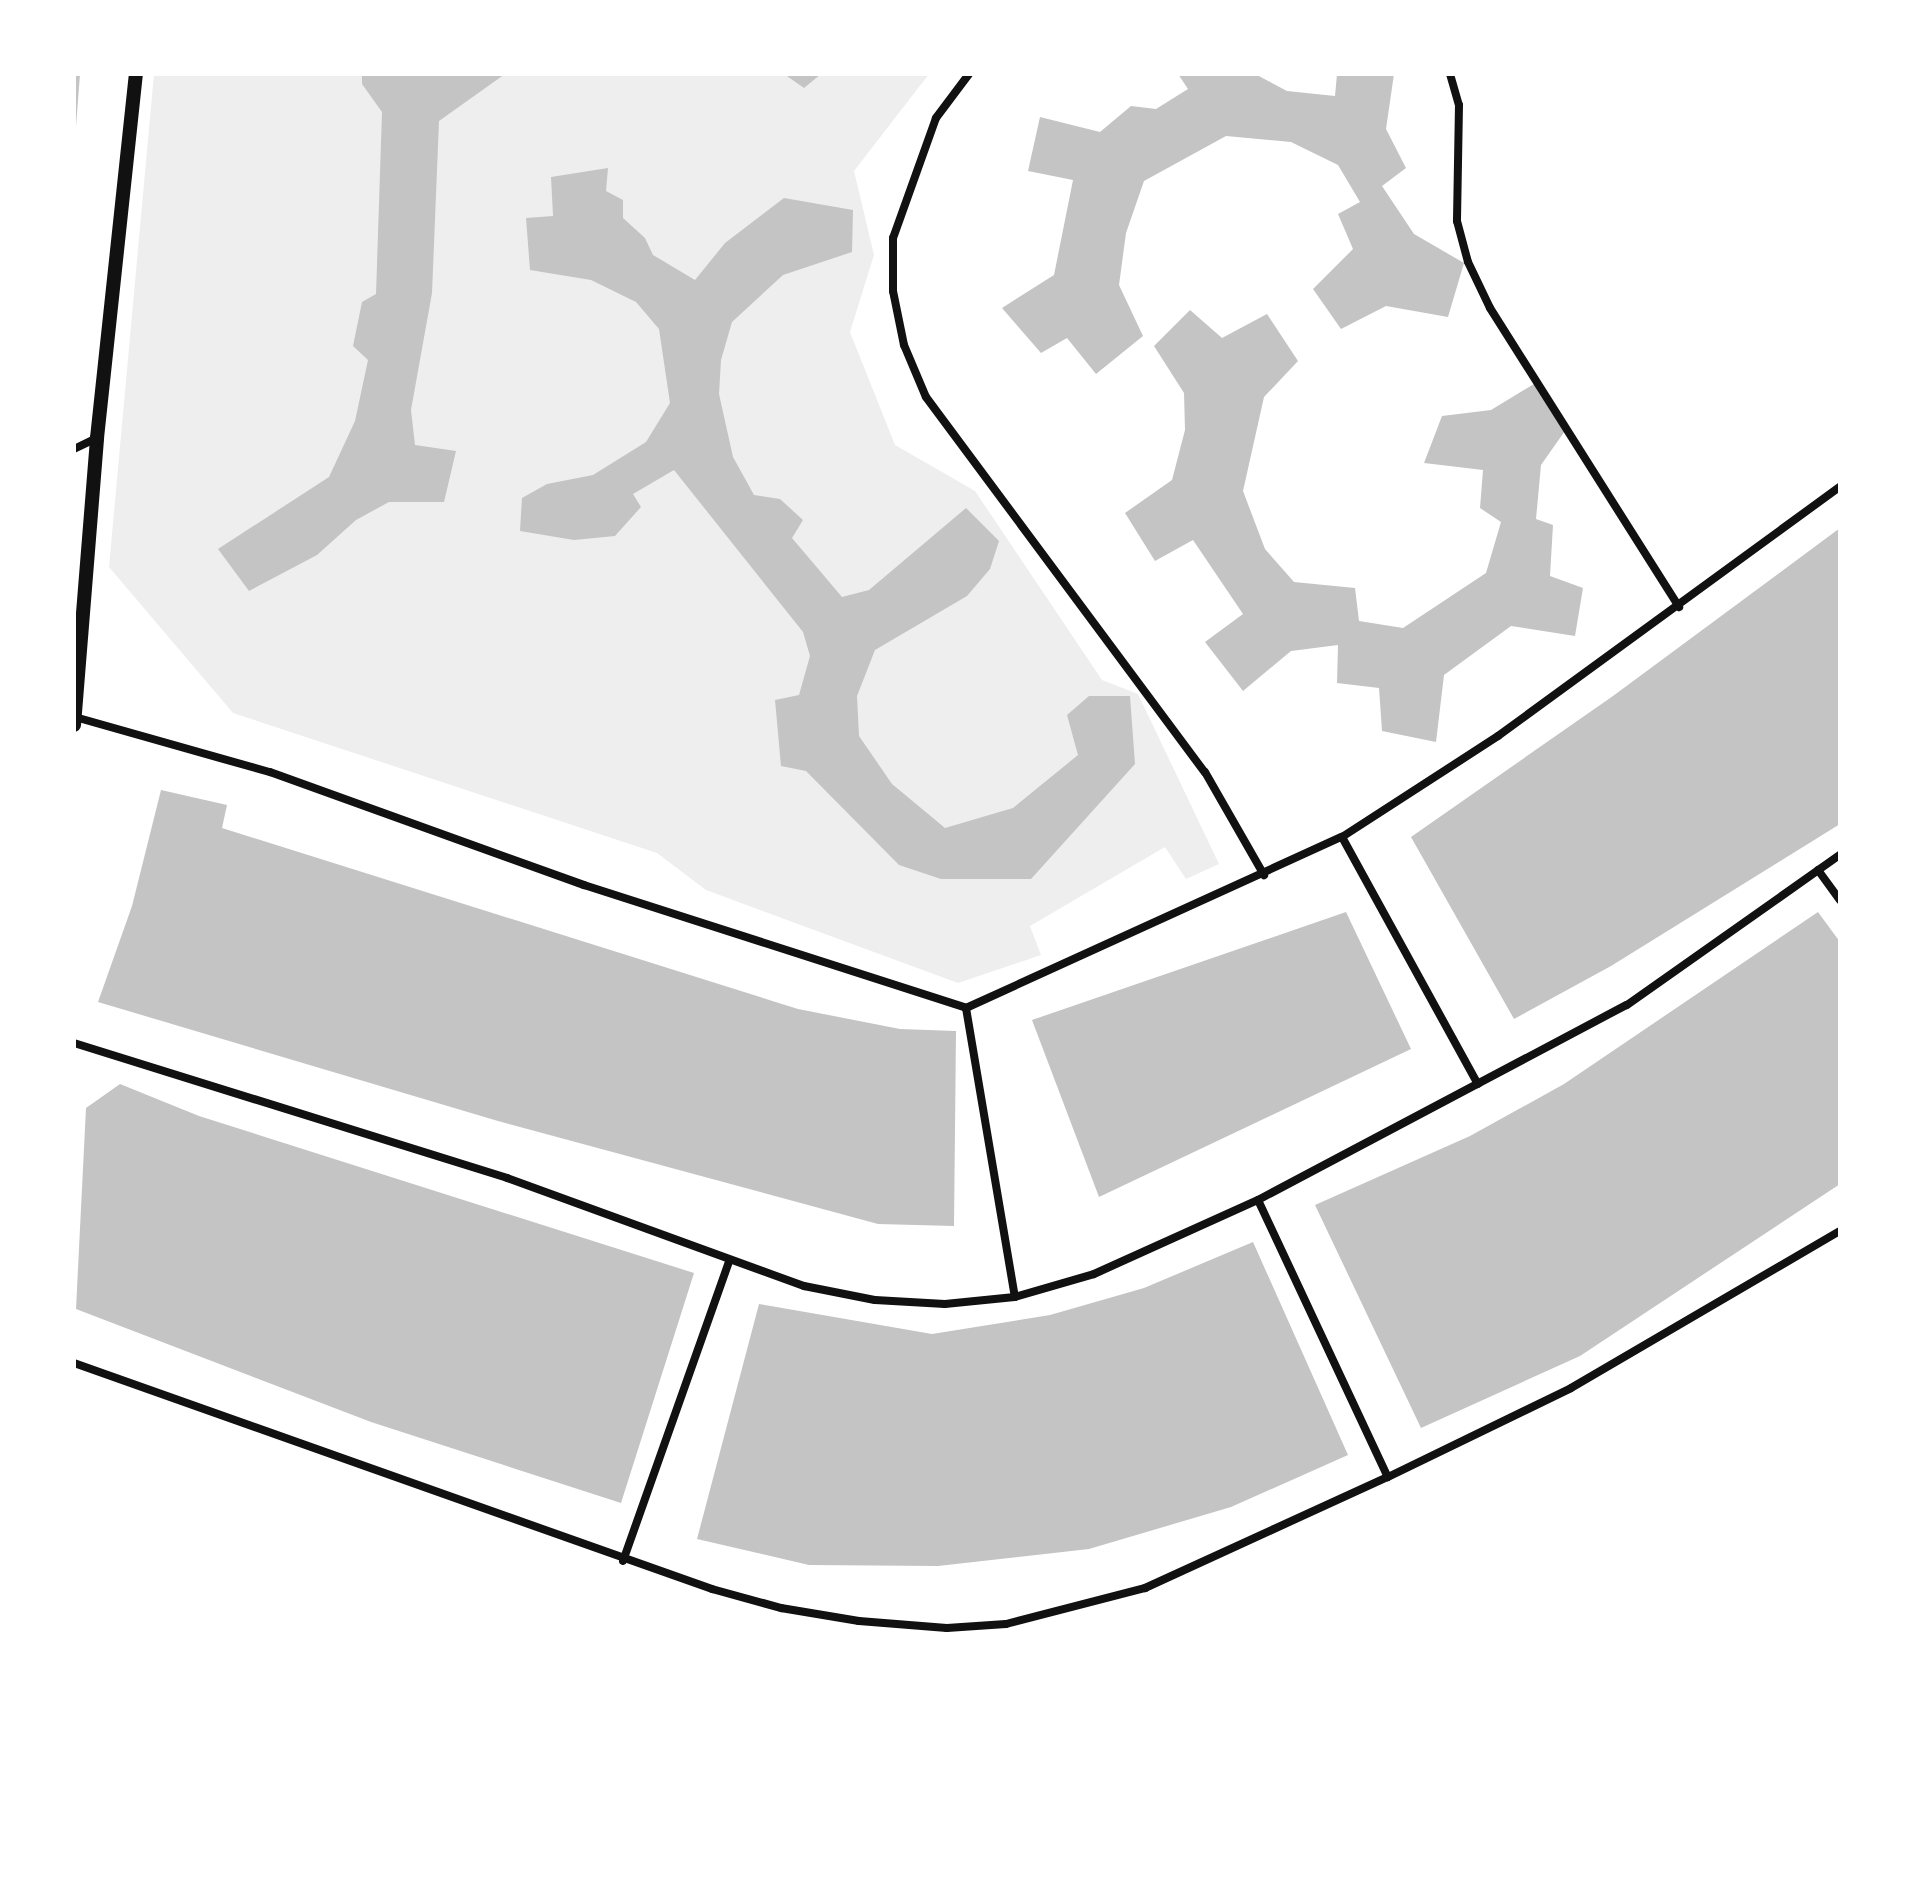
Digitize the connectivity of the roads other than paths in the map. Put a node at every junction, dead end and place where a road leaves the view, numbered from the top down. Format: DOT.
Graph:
graph roads {
  1 [pos="136,74"];
  2 [pos="969,74"];
  3 [pos="1450,74"];
  4 [pos="97,438"];
  5 [pos="74,449"];
  6 [pos="1840,487"];
  7 [pos="78,598"];
  8 [pos="1679,607"];
  9 [pos="75,717"];
  10 [pos="74,725"];
  11 [pos="1342,837"];
  12 [pos="1840,855"];
  13 [pos="1818,870"];
  14 [pos="1264,875"];
  15 [pos="1840,900"];
  16 [pos="966,1008"];
  17 [pos="74,1043"];
  18 [pos="1478,1084"];
  19 [pos="1258,1200"];
  20 [pos="1840,1231"];
  21 [pos="729,1262"];
  22 [pos="1015,1297"];
  23 [pos="74,1363"];
  24 [pos="1388,1477"];
  25 [pos="623,1561"];
  1 -- 4 [label="street"];
  2 -- 14 [label="street"];
  3 -- 8 [label="street"];
  4 -- 5 [label="street"];
  4 -- 7 [label="street"];
  6 -- 8 [label="street"];
  7 -- 9 [label="street"];
  8 -- 11 [label="street"];
  9 -- 10 [label="street"];
  9 -- 16 [label="street"];
  11 -- 14 [label="street"];
  11 -- 18 [label="street"];
  12 -- 13 [label="street"];
  13 -- 15 [label="street"];
  13 -- 18 [label="street"];
  14 -- 16 [label="street"];
  16 -- 22 [label="street"];
  17 -- 21 [label="street"];
  18 -- 19 [label="street"];
  19 -- 22 [label="street"];
  19 -- 24 [label="street"];
  20 -- 24 [label="street"];
  21 -- 22 [label="street"];
  21 -- 25 [label="street"];
  23 -- 25 [label="street"];
  24 -- 25 [label="street"];
}
